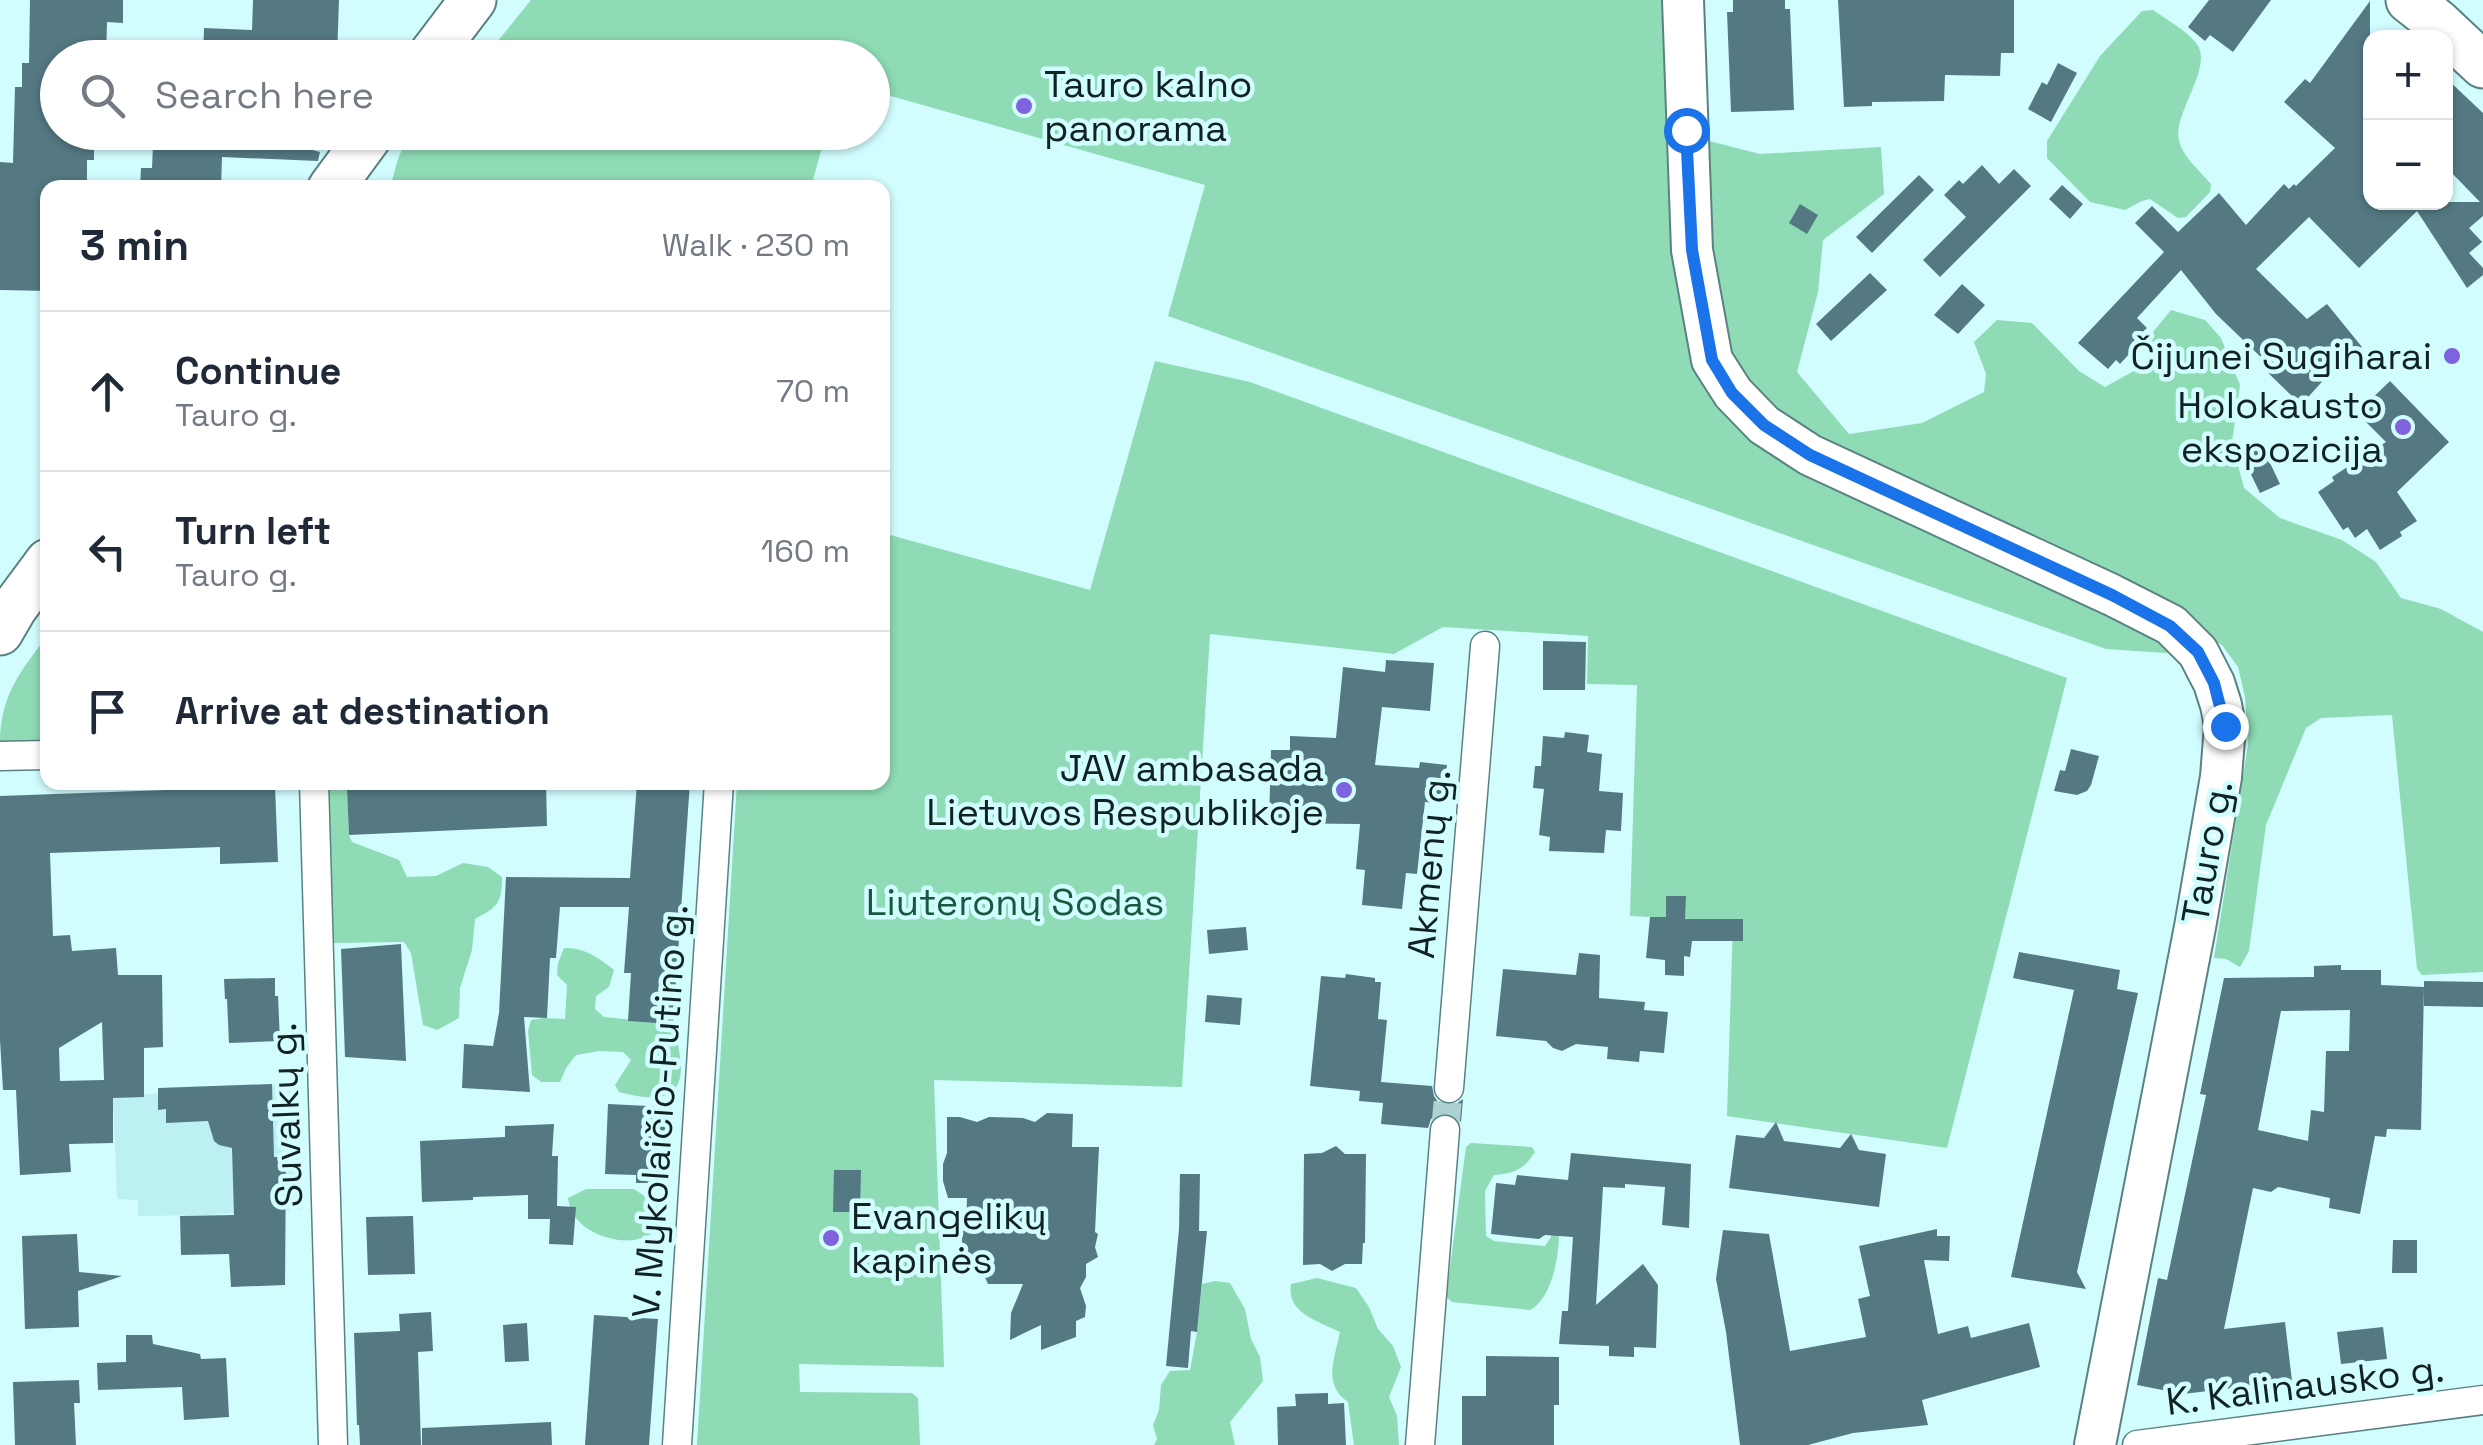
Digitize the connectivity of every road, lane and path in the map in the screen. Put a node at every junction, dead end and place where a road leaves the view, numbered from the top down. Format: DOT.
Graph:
graph roads {
  1 [pos="473,0"];
  2 [pos="1683,0"];
  3 [pos="2408,0"];
  4 [pos="443,40"];
  5 [pos="2483,66"];
  6 [pos="358,150"];
  7 [pos="336,180"];
  8 [pos="40,573"];
  9 [pos="0,632"];
  10 [pos="1485,646"];
  11 [pos="40,755"];
  12 [pos="0,756"];
  13 [pos="314,790"];
  14 [pos="718,790"];
  15 [pos="1449,1088"];
  16 [pos="1445,1130"];
  17 [pos="2483,1400"];
  18 [pos="2317,1433"];
  19 [pos="334,1445"];
  20 [pos="676,1445"];
  21 [pos="1420,1445"];
  22 [pos="2094,1445"];
  23 [pos="2138,1445"];
  1 -- 4 [label="main road"];
  2 -- 22 [label="main road, Tauro g."];
  3 -- 5 [label="main road"];
  6 -- 7 [label="main road"];
  8 -- 9 [label="main road"];
  10 -- 15 [label="street, Akmenų g."];
  11 -- 12 [label="street"];
  13 -- 19 [label="street, Suvalkų g."];
  14 -- 20 [label="street, V. Mykolaičio-Putino g."];
  16 -- 21 [label="street"];
  17 -- 18 [label="street, K. Kalinausko g."];
  18 -- 23 [label="street, K. Kalinausko g."];
}
